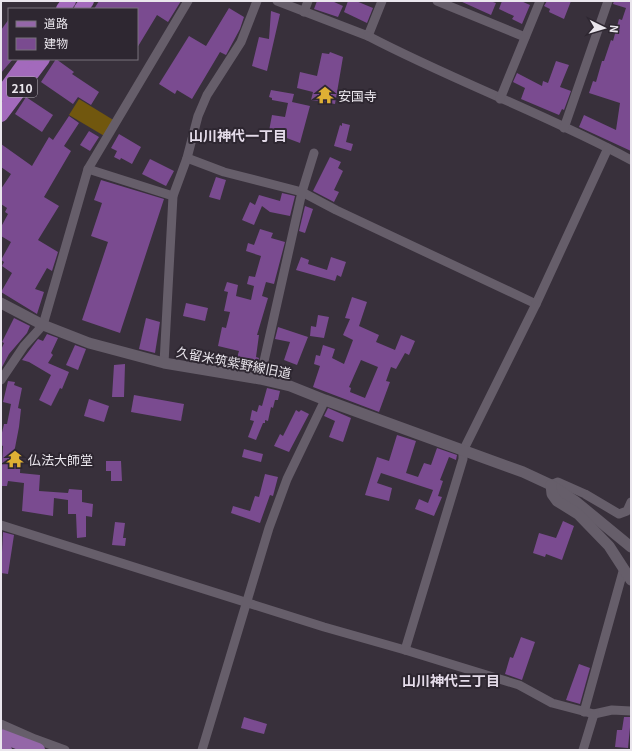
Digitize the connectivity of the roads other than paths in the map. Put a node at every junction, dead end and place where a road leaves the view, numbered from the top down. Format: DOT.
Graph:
graph roads {
  1 [pos="188,1"];
  2 [pos="257,1"];
  3 [pos="277,1"];
  4 [pos="308,1"];
  5 [pos="382,1"];
  6 [pos="437,1"];
  7 [pos="540,1"];
  8 [pos="608,1"];
  9 [pos="459,5"];
  10 [pos="304,12"];
  11 [pos="368,36"];
  12 [pos="525,37"];
  13 [pos="26,60"];
  14 [pos="43,60"];
  15 [pos="1,95"];
  16 [pos="500,99"];
  17 [pos="1,115"];
  18 [pos="564,128"];
  19 [pos="608,148"];
  20 [pos="314,153"];
  21 [pos="187,158"];
  22 [pos="631,160"];
  23 [pos="88,169"];
  24 [pos="302,192"];
  25 [pos="173,196"];
  26 [pos="1,303"];
  27 [pos="536,304"];
  28 [pos="43,325"];
  29 [pos="164,363"];
  30 [pos="2,374"];
  31 [pos="260,379"];
  32 [pos="324,400"];
  33 [pos="463,451"];
  34 [pos="551,485"];
  35 [pos="631,502"];
  36 [pos="1,525"];
  37 [pos="631,547"];
  38 [pos="624,568"];
  39 [pos="631,580"];
  40 [pos="247,602"];
  41 [pos="405,650"];
  42 [pos="631,711"];
  43 [pos="584,712"];
  44 [pos="594,714"];
  45 [pos="1,724"];
  46 [pos="1,736"];
  47 [pos="1,749"];
  48 [pos="5,750"];
  49 [pos="38,750"];
  50 [pos="65,750"];
  51 [pos="202,750"];
  52 [pos="583,750"];
  1 -- 23 [label="street"];
  2 -- 21 [label="street"];
  3 -- 10 [label="street"];
  4 -- 10 [label="street"];
  5 -- 11 [label="street"];
  6 -- 9 [label="street"];
  7 -- 12 [label="street"];
  8 -- 18 [label="street"];
  9 -- 12 [label="street"];
  10 -- 11 [label="street"];
  11 -- 16 [label="street"];
  12 -- 16 [label="street"];
  13 -- 15 [label="highway, 210"];
  14 -- 17 [label="highway, 210"];
  16 -- 18 [label="street"];
  18 -- 19 [label="street"];
  19 -- 22 [label="street"];
  19 -- 27 [label="street"];
  20 -- 24 [label="street"];
  21 -- 24 [label="street"];
  21 -- 25 [label="street"];
  23 -- 25 [label="street"];
  23 -- 28 [label="street"];
  24 -- 27 [label="street"];
  24 -- 31 [label="street"];
  25 -- 29 [label="street"];
  26 -- 28 [label="street, 久留米筑紫野線旧道"];
  27 -- 33 [label="street"];
  28 -- 29 [label="street, 久留米筑紫野線旧道"];
  28 -- 30 [label="street"];
  29 -- 31 [label="street, 久留米筑紫野線旧道"];
  31 -- 32 [label="street, 久留米筑紫野線旧道"];
  32 -- 33 [label="street, 久留米筑紫野線旧道"];
  32 -- 40 [label="street"];
  33 -- 34 [label="street, 久留米筑紫野線旧道"];
  33 -- 41 [label="street"];
  34 -- 35 [label="street"];
  34 -- 37 [label="street, 久留米筑紫野線旧道"];
  34 -- 38 [label="street"];
  36 -- 40 [label="street"];
  38 -- 39 [label="street"];
  38 -- 43 [label="street"];
  40 -- 41 [label="street"];
  40 -- 51 [label="street"];
  41 -- 43 [label="street"];
  42 -- 44 [label="street"];
  43 -- 44 [label="street"];
  44 -- 52 [label="street"];
  45 -- 50 [label="street"];
  46 -- 49 [label="main road"];
  47 -- 48 [label="main road"];
}
